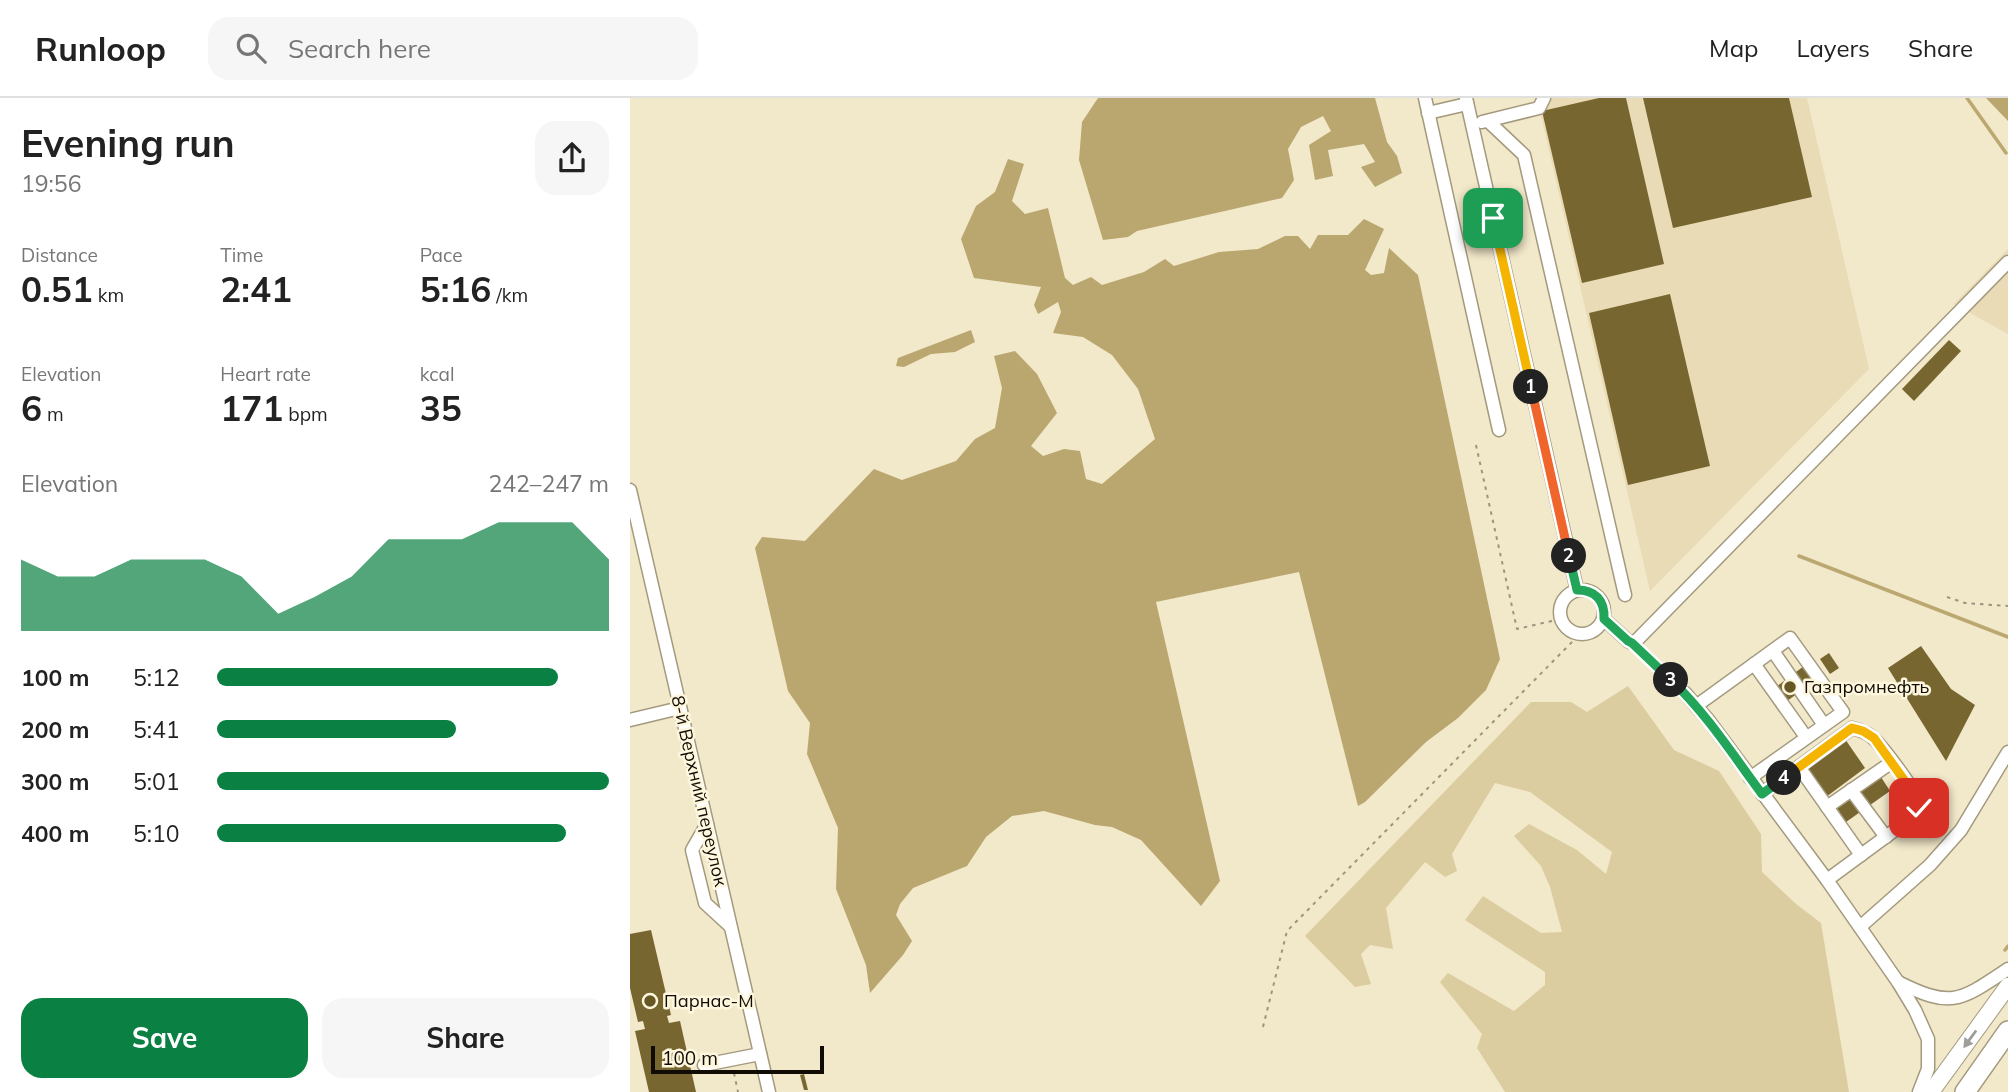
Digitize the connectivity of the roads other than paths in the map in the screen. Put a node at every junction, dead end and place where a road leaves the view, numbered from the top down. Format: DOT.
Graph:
graph roads {
  1 [pos="1425,98"];
  2 [pos="1544,98"];
  3 [pos="1466,101"];
  4 [pos="1428,113"];
  5 [pos="1488,121"];
  6 [pos="1472,125"];
  7 [pos="2008,262"];
  8 [pos="1499,430"];
  9 [pos="630,490"];
  10 [pos="1577,590"];
  11 [pos="1625,595"];
  12 [pos="1604,619"];
  13 [pos="1773,651"];
  14 [pos="1754,664"];
  15 [pos="1685,693"];
  16 [pos="1696,706"];
  17 [pos="680,708"];
  18 [pos="630,720"];
  19 [pos="1824,725"];
  20 [pos="1806,737"];
  21 [pos="2008,752"];
  22 [pos="1892,762"];
  23 [pos="1799,767"];
  24 [pos="1750,778"];
  25 [pos="1851,790"];
  26 [pos="1762,794"];
  27 [pos="1827,807"];
  28 [pos="707,824"];
  29 [pos="1886,837"];
  30 [pos="1861,855"];
  31 [pos="1827,880"];
  32 [pos="730,926"];
  33 [pos="1860,927"];
  34 [pos="2008,969"];
  35 [pos="1898,982"];
  36 [pos="2008,986"];
  37 [pos="2008,1031"];
  38 [pos="760,1054"];
  39 [pos="704,1065"];
  40 [pos="769,1092"];
  41 [pos="1919,1092"];
  42 [pos="1931,1092"];
  43 [pos="1965,1092"];
  1 -- 4 [label="street"];
  2 -- 5 [label="street"];
  3 -- 4 [label="street"];
  3 -- 6 [label="street"];
  4 -- 8 [label="street"];
  5 -- 6 [label="street"];
  5 -- 11 [label="street"];
  6 -- 10 [label="street"];
  7 -- 12 [label="street"];
  9 -- 17 [label="street, 8-й Верхний переулок"];
  10 -- 12 [label="street"];
  10 -- 12 [label="street"];
  13 -- 14 [label="street"];
  13 -- 19 [label="street"];
  13 -- 19 [label="street"];
  14 -- 16 [label="street"];
  14 -- 20 [label="street"];
  15 -- 16 [label="street"];
  16 -- 24 [label="street"];
  17 -- 18 [label="street"];
  17 -- 28 [label="street, 8-й Верхний переулок"];
  19 -- 20 [label="street"];
  20 -- 24 [label="street"];
  21 -- 33 [label="street"];
  22 -- 23 [label="street"];
  22 -- 25 [label="street"];
  22 -- 29 [label="street"];
  23 -- 26 [label="street"];
  23 -- 27 [label="street"];
  24 -- 26 [label="street"];
  25 -- 27 [label="street"];
  25 -- 29 [label="street"];
  26 -- 31 [label="street"];
  27 -- 30 [label="street"];
  28 -- 32 [label="street, 8-й Верхний переулок"];
  28 -- 32 [label="street"];
  29 -- 30 [label="street"];
  30 -- 31 [label="street"];
  31 -- 33 [label="street"];
  32 -- 38 [label="street, 8-й Верхний переулок"];
  33 -- 35 [label="street"];
  34 -- 35 [label="street"];
  35 -- 41 [label="street"];
  36 -- 42 [label="main road, one-way"];
  37 -- 43 [label="highway"];
  38 -- 39 [label="street"];
  38 -- 40 [label="street, 8-й Верхний переулок"];
}
